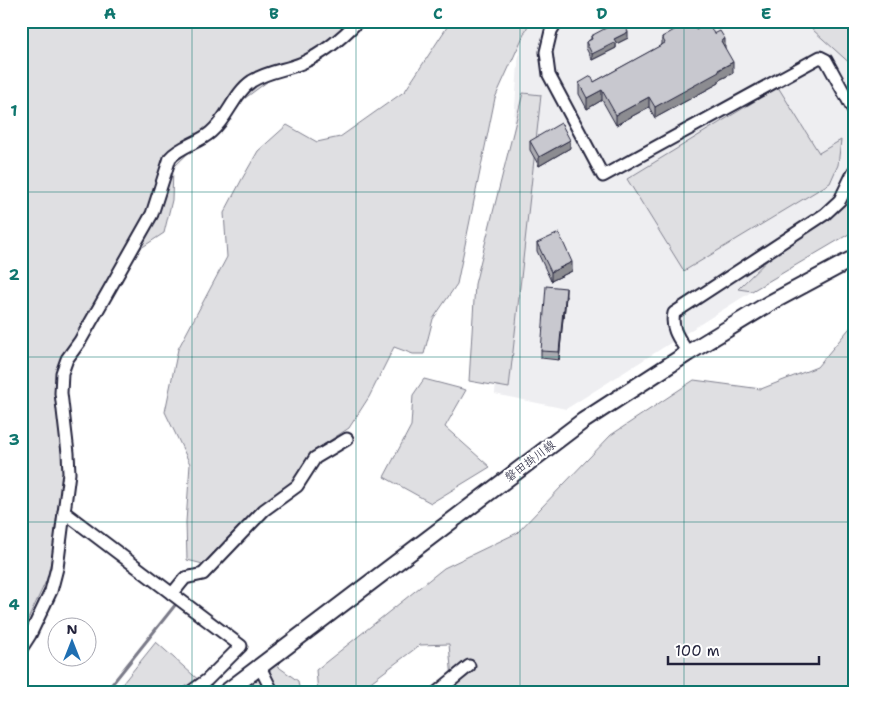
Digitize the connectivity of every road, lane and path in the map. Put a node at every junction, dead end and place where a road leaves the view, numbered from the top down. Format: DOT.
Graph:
graph roads {
  1 [pos="358,21"];
  2 [pos="557,21"];
  3 [pos="854,111"];
  4 [pos="854,171"];
  5 [pos="854,258"];
  6 [pos="688,353"];
  7 [pos="346,439"];
  8 [pos="64,512"];
  9 [pos="172,594"];
  10 [pos="21,649"];
  11 [pos="469,666"];
  12 [pos="260,668"];
  13 [pos="190,693"];
  14 [pos="225,693"];
  15 [pos="273,693"];
  16 [pos="436,693"];
  1 -- 8 [label="street"];
  2 -- 3 [label="street"];
  4 -- 6 [label="street"];
  5 -- 6 [label="main road, 磐田掛川線"];
  6 -- 12 [label="main road, 磐田掛川線"];
  7 -- 9 [label="street"];
  8 -- 9 [label="street"];
  8 -- 10 [label="street"];
  9 -- 13 [label="street"];
  11 -- 16 [label="street"];
  12 -- 14 [label="main road, 磐田掛川線"];
  12 -- 15 [label="street"];
}
